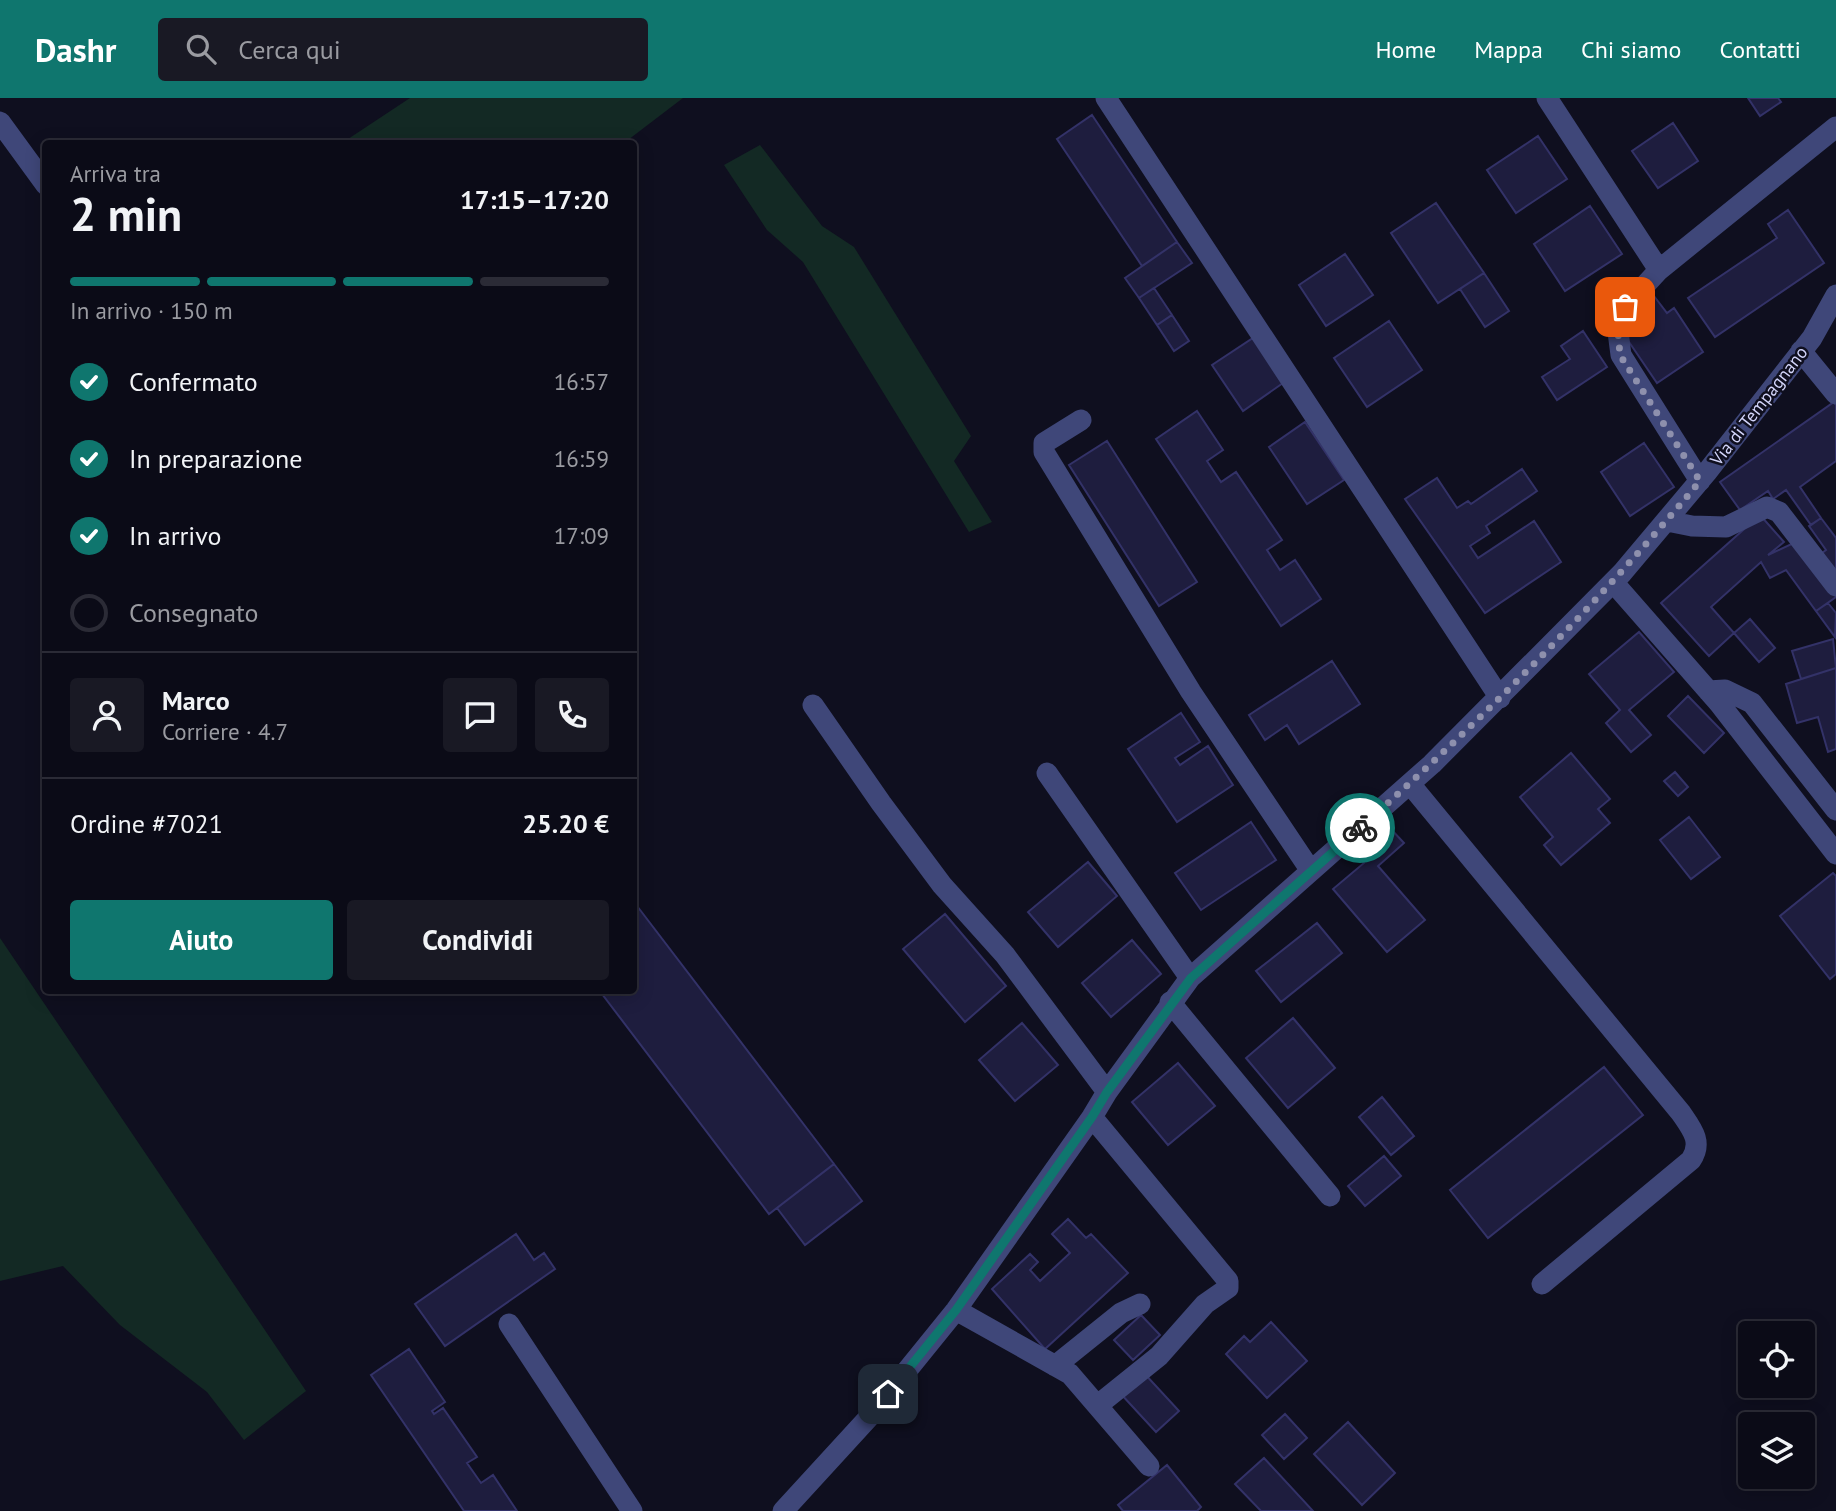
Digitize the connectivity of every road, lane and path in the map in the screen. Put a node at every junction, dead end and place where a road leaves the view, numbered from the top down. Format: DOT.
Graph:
graph roads {
  1 [pos="1106,98"];
  2 [pos="1547,98"];
  3 [pos="0,122"];
  4 [pos="1836,127"];
  5 [pos="42,180"];
  6 [pos="1659,270"];
  7 [pos="1836,295"];
  8 [pos="1801,351"];
  9 [pos="1836,394"];
  10 [pos="1081,420"];
  11 [pos="1700,481"];
  12 [pos="1667,520"];
  13 [pos="1613,582"];
  14 [pos="1836,586"];
  15 [pos="1707,691"];
  16 [pos="1500,698"];
  17 [pos="813,705"];
  18 [pos="1047,773"];
  19 [pos="1410,783"];
  20 [pos="1836,810"];
  21 [pos="1836,854"];
  22 [pos="1311,871"];
  23 [pos="1191,978"];
  24 [pos="1170,1002"];
  25 [pos="1107,1092"];
  26 [pos="1092,1117"];
  27 [pos="1329,1196"];
  28 [pos="1542,1284"];
  29 [pos="1140,1304"];
  30 [pos="956,1310"];
  31 [pos="509,1324"];
  32 [pos="1055,1366"];
  33 [pos="1098,1405"];
  34 [pos="1149,1466"];
  35 [pos="632,1511"];
  36 [pos="783,1511"];
  1 -- 16 [label="street"];
  2 -- 6 [label="street"];
  3 -- 5 [label="street"];
  4 -- 6 [label="street"];
  6 -- 11 [label="street"];
  7 -- 8 [label="street, Via di Tempagnano"];
  8 -- 9 [label="street"];
  8 -- 11 [label="street, Via di Tempagnano"];
  10 -- 22 [label="street"];
  11 -- 12 [label="street, Via di Tempagnano"];
  12 -- 13 [label="street, Via di Tempagnano"];
  12 -- 14 [label="street"];
  13 -- 15 [label="street"];
  13 -- 16 [label="street, Via di Tempagnano"];
  15 -- 20 [label="street"];
  15 -- 21 [label="street"];
  16 -- 19 [label="street, Via di Tempagnano"];
  17 -- 25 [label="street"];
  18 -- 23 [label="street"];
  19 -- 22 [label="street, Via di Tempagnano"];
  19 -- 28 [label="street"];
  22 -- 23 [label="street, Via di Tempagnano"];
  23 -- 24 [label="street, Via di Tempagnano"];
  24 -- 25 [label="street, Via di Tempagnano"];
  24 -- 27 [label="street"];
  25 -- 26 [label="street, Via di Tempagnano"];
  26 -- 30 [label="street, Via di Tempagnano"];
  26 -- 33 [label="street"];
  29 -- 32 [label="street"];
  30 -- 32 [label="street"];
  30 -- 36 [label="street, Via di Tempagnano"];
  31 -- 35 [label="street"];
  32 -- 33 [label="street"];
  33 -- 34 [label="street"];
}
